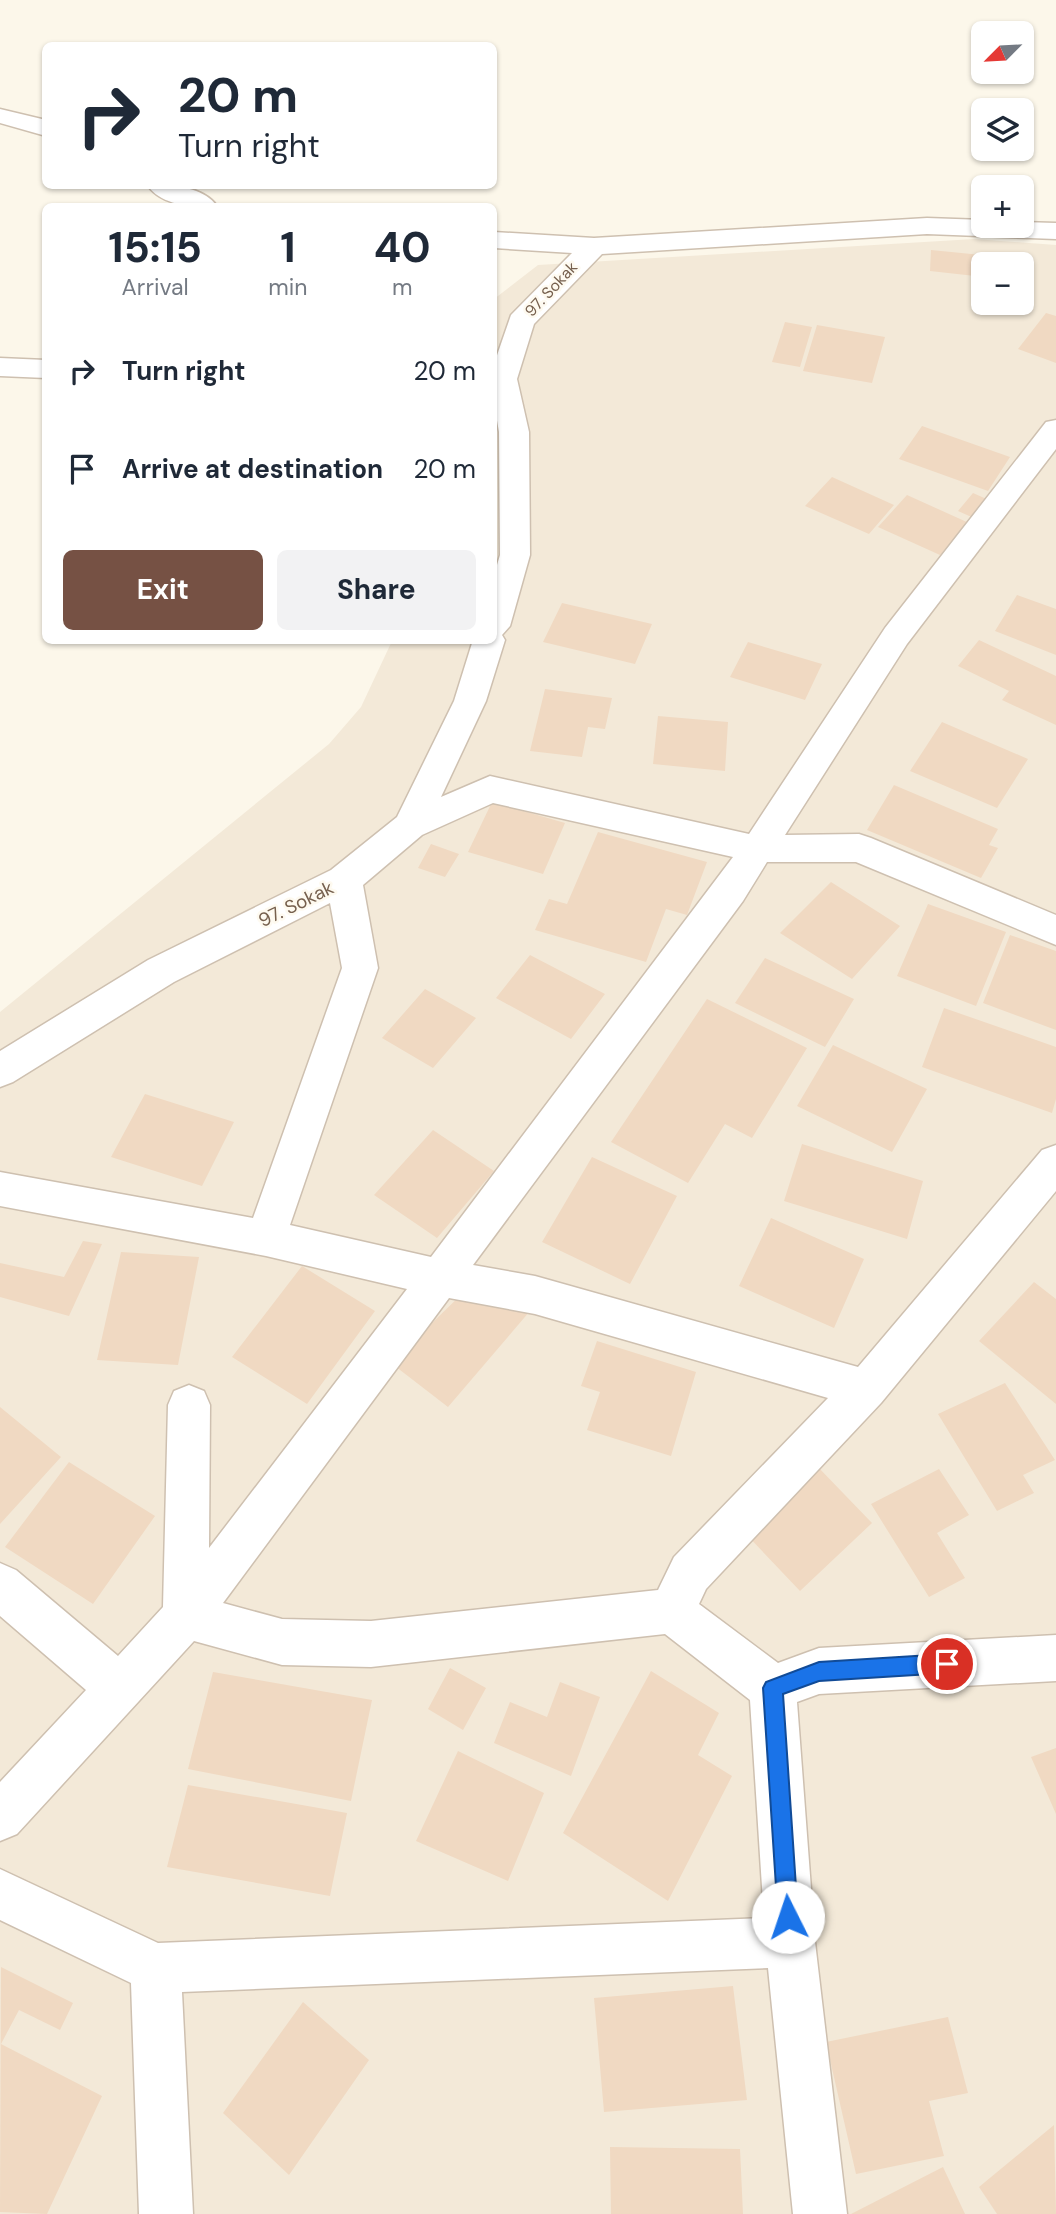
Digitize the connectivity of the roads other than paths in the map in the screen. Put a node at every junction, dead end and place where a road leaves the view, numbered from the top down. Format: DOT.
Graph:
graph roads {
  1 [pos="0,116"];
  2 [pos="42,127"];
  3 [pos="167,189"];
  4 [pos="198,203"];
  5 [pos="1056,231"];
  6 [pos="497,240"];
  7 [pos="526,242"];
  8 [pos="594,246"];
  9 [pos="497,254"];
  10 [pos="0,367"];
  11 [pos="42,369"];
  12 [pos="1056,429"];
  13 [pos="497,615"];
  14 [pos="488,644"];
  15 [pos="410,826"];
  16 [pos="757,849"];
  17 [pos="344,880"];
  18 [pos="1056,931"];
  19 [pos="0,1070"];
  20 [pos="1056,1162"];
  21 [pos="0,1189"];
  22 [pos="266,1238"];
  23 [pos="440,1278"];
  24 [pos="866,1389"];
  25 [pos="189,1405"];
  26 [pos="0,1586"];
  27 [pos="671,1611"];
  28 [pos="186,1616"];
  29 [pos="1056,1657"];
  30 [pos="120,1688"];
  31 [pos="773,1688"];
  32 [pos="0,1817"];
  33 [pos="0,1894"];
  34 [pos="790,1942"];
  35 [pos="156,1968"];
  36 [pos="166,2214"];
  37 [pos="820,2214"];
  1 -- 2 [label="street"];
  3 -- 4 [label="street"];
  5 -- 8 [label="street"];
  6 -- 7 [label="street"];
  7 -- 8 [label="street"];
  7 -- 9 [label="street"];
  8 -- 13 [label="street, 97. Sokak"];
  10 -- 11 [label="street"];
  12 -- 16 [label="street"];
  14 -- 15 [label="street, 97. Sokak"];
  15 -- 16 [label="street"];
  15 -- 17 [label="street, 97. Sokak"];
  16 -- 18 [label="street"];
  16 -- 23 [label="street"];
  17 -- 19 [label="street, 97. Sokak"];
  17 -- 22 [label="street"];
  20 -- 24 [label="street"];
  21 -- 22 [label="street"];
  22 -- 23 [label="street"];
  23 -- 24 [label="street"];
  23 -- 28 [label="street"];
  24 -- 27 [label="street"];
  25 -- 28 [label="street"];
  26 -- 30 [label="street"];
  27 -- 28 [label="street"];
  27 -- 31 [label="street"];
  28 -- 30 [label="street"];
  29 -- 31 [label="street"];
  30 -- 32 [label="street"];
  31 -- 34 [label="street"];
  33 -- 35 [label="street"];
  34 -- 35 [label="street"];
  34 -- 37 [label="street"];
  35 -- 36 [label="street"];
}
